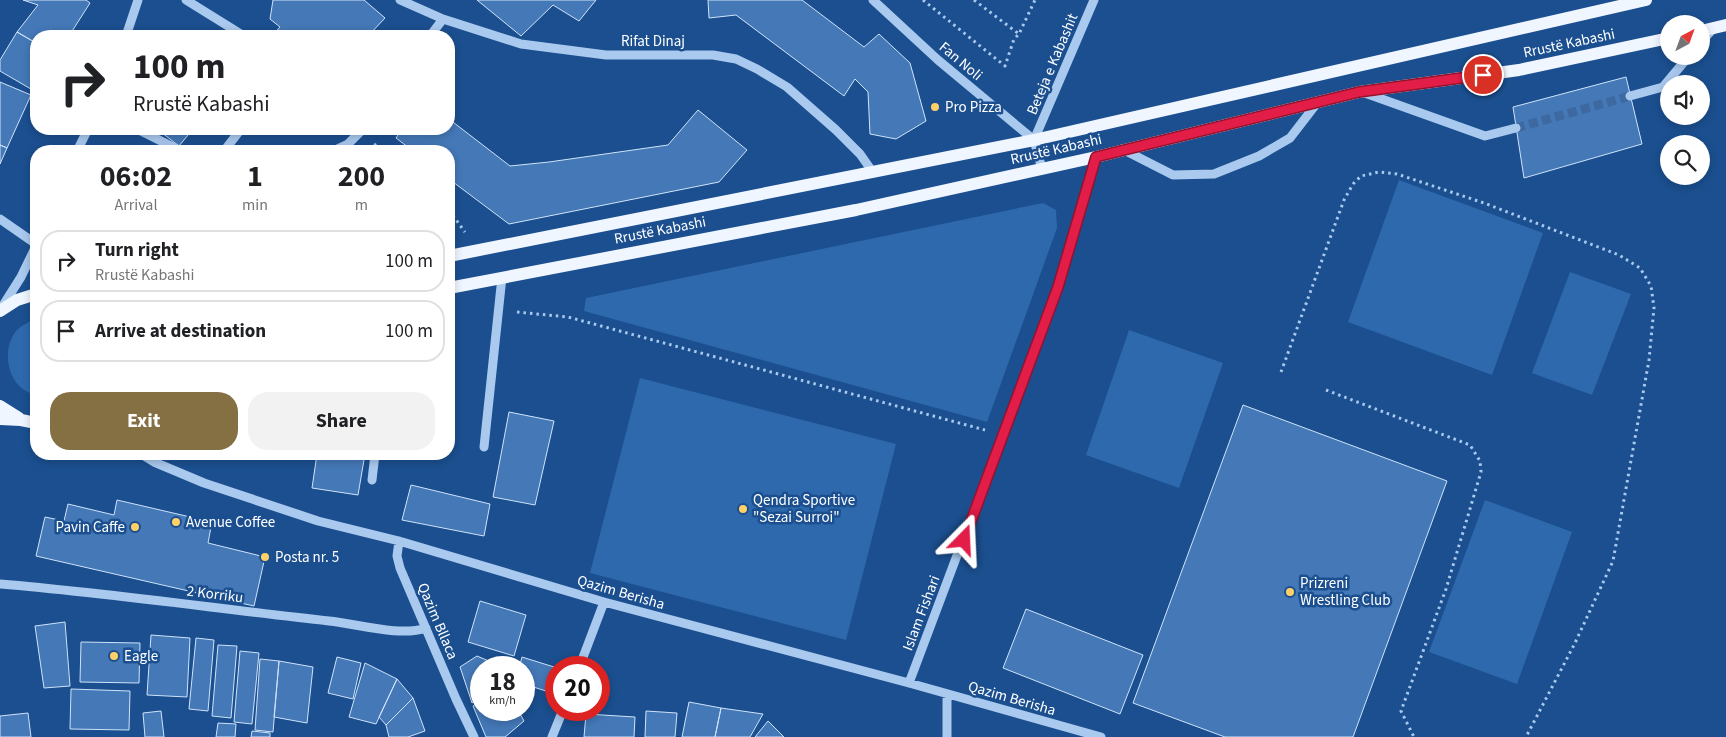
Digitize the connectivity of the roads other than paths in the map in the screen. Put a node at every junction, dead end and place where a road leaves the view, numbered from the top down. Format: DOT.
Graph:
graph roads {
  1 [pos="138,0"];
  2 [pos="186,0"];
  3 [pos="400,0"];
  4 [pos="874,0"];
  5 [pos="1094,0"];
  6 [pos="1646,0"];
  7 [pos="443,18"];
  8 [pos="1726,25"];
  9 [pos="1710,28"];
  10 [pos="128,30"];
  11 [pos="234,30"];
  12 [pos="434,30"];
  13 [pos="1660,40"];
  14 [pos="1681,65"];
  15 [pos="1359,92"];
  16 [pos="1630,96"];
  17 [pos="1317,103"];
  18 [pos="1516,128"];
  19 [pos="149,135"];
  20 [pos="236,135"];
  21 [pos="358,135"];
  22 [pos="1034,140"];
  23 [pos="169,145"];
  24 [pos="229,145"];
  25 [pos="346,145"];
  26 [pos="1122,149"];
  27 [pos="1096,157"];
  28 [pos="1042,169"];
  29 [pos="872,171"];
  30 [pos="0,219"];
  31 [pos="30,241"];
  32 [pos="455,255"];
  33 [pos="30,258"];
  34 [pos="502,277"];
  35 [pos="455,287"];
  36 [pos="30,296"];
  37 [pos="0,311"];
  38 [pos="0,406"];
  39 [pos="0,419"];
  40 [pos="21,420"];
  41 [pos="30,422"];
  42 [pos="484,447"];
  43 [pos="153,460"];
  44 [pos="374,460"];
  45 [pos="372,480"];
  46 [pos="399,540"];
  47 [pos="0,584"];
  48 [pos="604,602"];
  49 [pos="426,628"];
  50 [pos="584,656"];
  51 [pos="909,683"];
  52 [pos="947,694"];
  53 [pos="559,721"];
  54 [pos="474,737"];
  55 [pos="552,737"];
  56 [pos="947,737"];
  57 [pos="1100,737"];
  1 -- 10 [label="street"];
  2 -- 11 [label="street"];
  3 -- 7 [label="street, Rifat Dinaj"];
  4 -- 22 [label="street, Fan Noli"];
  5 -- 22 [label="street, Beteja e Kabashit"];
  6 -- 22 [label="main road, Rrustë Kabashi"];
  7 -- 12 [label="street"];
  7 -- 29 [label="street, Rifat Dinaj"];
  8 -- 9 [label="main road"];
  13 -- 15 [label="main road, Rrustë Kabashi"];
  14 -- 16 [label="street"];
  15 -- 17 [label="main road, Rrustë Kabashi"];
  15 -- 18 [label="street"];
  17 -- 26 [label="main road, Rrustë Kabashi"];
  17 -- 26 [label="street"];
  19 -- 23 [label="street"];
  20 -- 24 [label="street"];
  21 -- 25 [label="street"];
  22 -- 28 [label="street"];
  22 -- 29 [label="main road, Rrustë Kabashi"];
  26 -- 27 [label="main road, Rrustë Kabashi"];
  27 -- 28 [label="main road, Rrustë Kabashi"];
  27 -- 51 [label="street, Islam Fishari"];
  28 -- 34 [label="main road, Rrustë Kabashi"];
  29 -- 32 [label="main road, Rrustë Kabashi"];
  30 -- 31 [label="street"];
  33 -- 37 [label="street"];
  34 -- 35 [label="main road, Rrustë Kabashi"];
  34 -- 42 [label="street"];
  36 -- 37 [label="main road"];
  38 -- 40 [label="main road"];
  39 -- 40 [label="main road"];
  40 -- 41 [label="main road"];
  43 -- 46 [label="street, Qazim Berisha"];
  44 -- 45 [label="street"];
  46 -- 48 [label="street, Qazim Berisha"];
  46 -- 49 [label="street, Qazim Bllaca"];
  47 -- 49 [label="street, 2 Korriku"];
  48 -- 50 [label="street"];
  48 -- 51 [label="street, Qazim Berisha"];
  49 -- 54 [label="street, Qazim Bllaca"];
  51 -- 52 [label="street, Qazim Berisha"];
  52 -- 56 [label="street"];
  52 -- 57 [label="street, Qazim Berisha"];
  53 -- 55 [label="street"];
}
